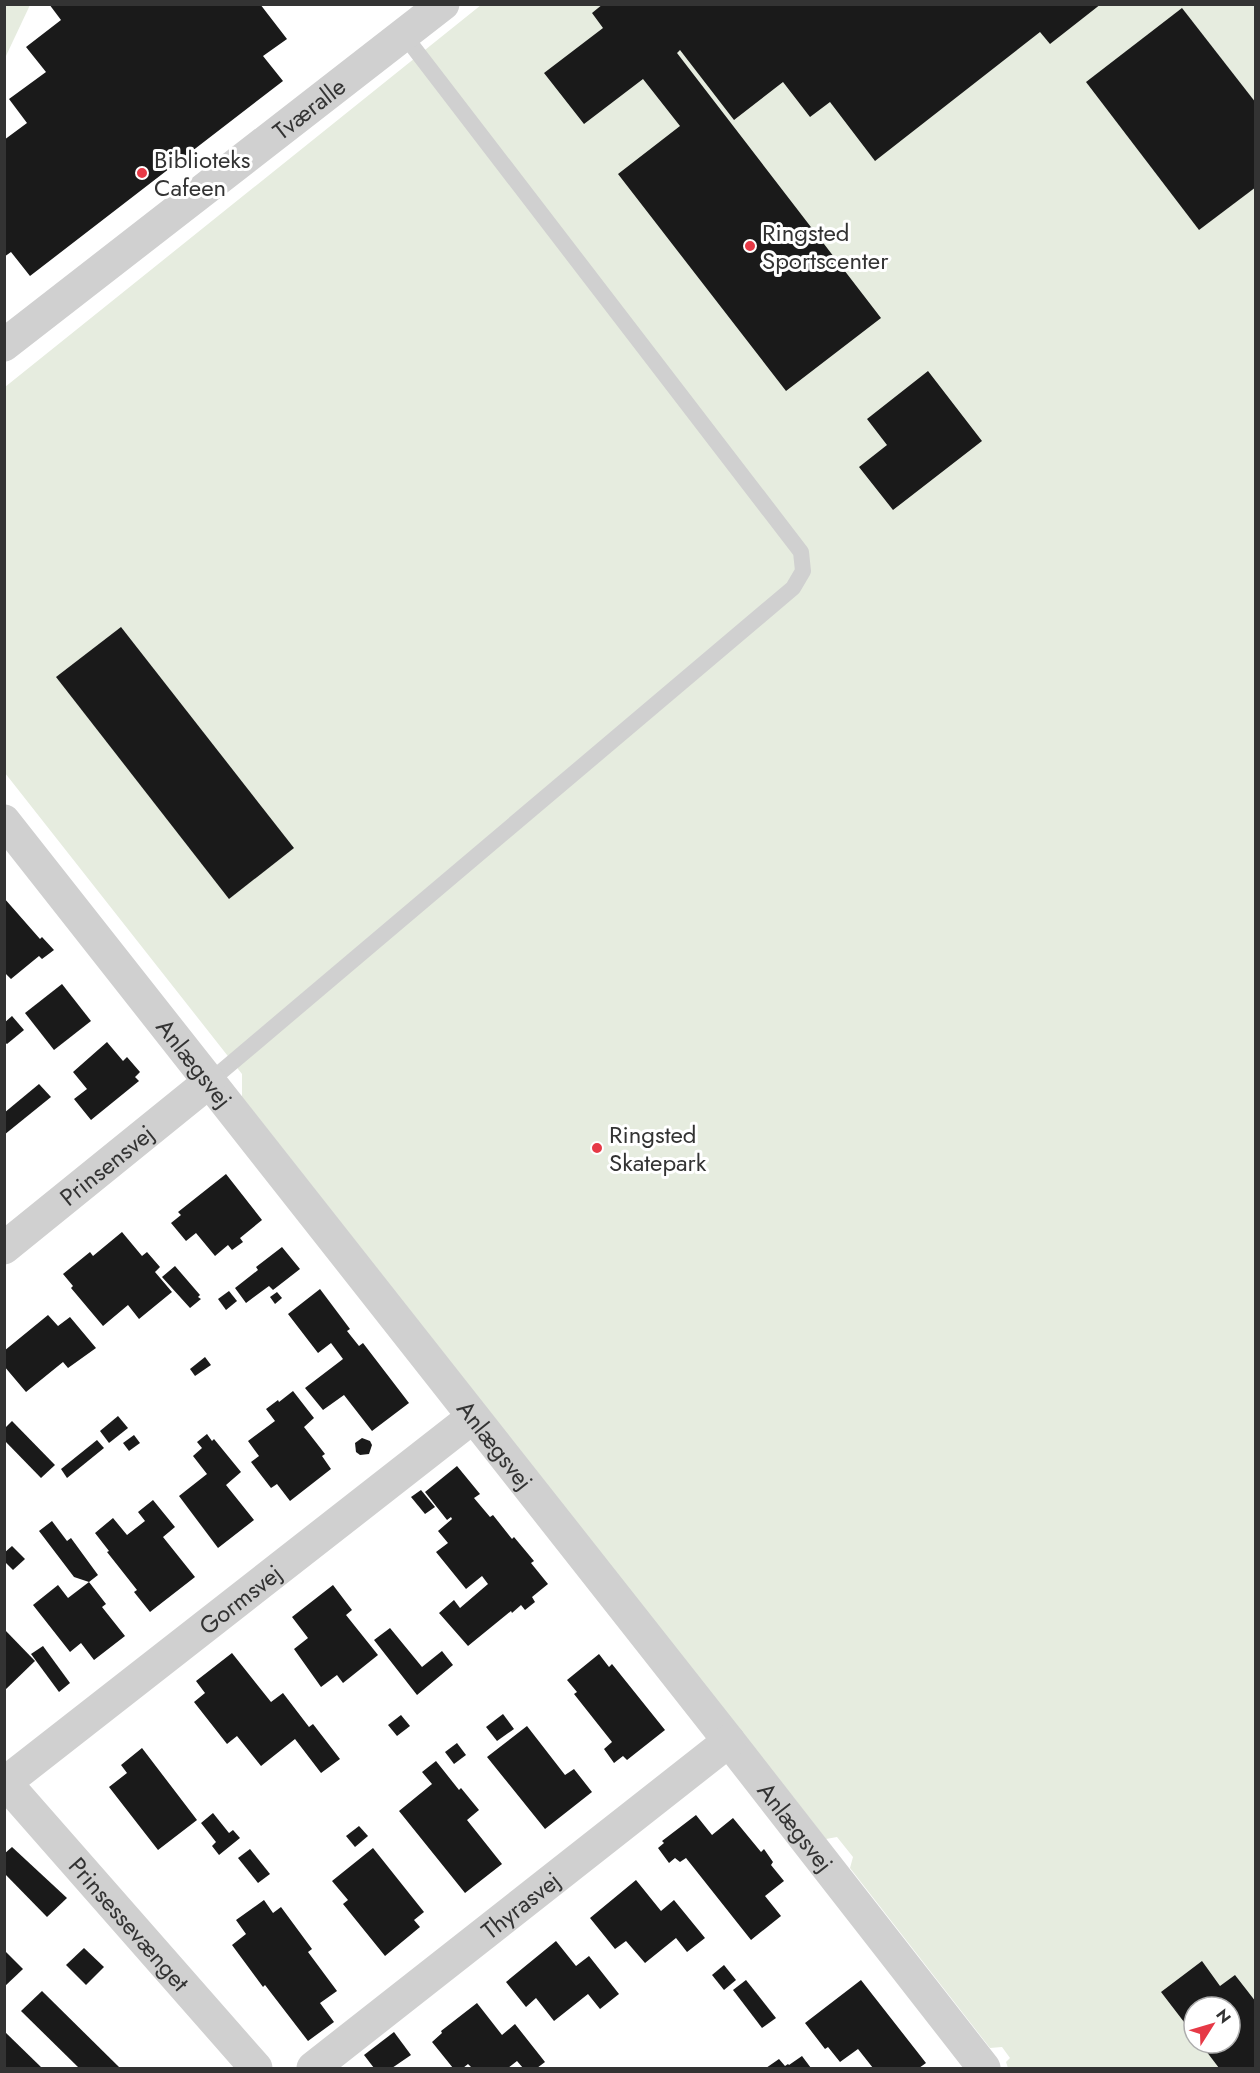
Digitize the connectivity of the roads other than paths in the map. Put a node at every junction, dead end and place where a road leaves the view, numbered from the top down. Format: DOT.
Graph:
graph roads {
  1 [pos="443,4"];
  2 [pos="404,35"];
  3 [pos="4,345"];
  4 [pos="4,821"];
  5 [pos="209,1082"];
  6 [pos="4,1248"];
  7 [pos="473,1417"];
  8 [pos="729,1741"];
  9 [pos="5,1782"];
  10 [pos="256,2068"];
  11 [pos="313,2068"];
  12 [pos="984,2068"];
  1 -- 2 [label="street, Tværalle"];
  2 -- 3 [label="street, Tværalle"];
  2 -- 5 [label="lane"];
  4 -- 5 [label="street, Anlægsvej"];
  5 -- 6 [label="street, Prinsensvej"];
  5 -- 7 [label="street, Anlægsvej"];
  7 -- 8 [label="street, Anlægsvej"];
  7 -- 9 [label="street, Gormsvej"];
  8 -- 11 [label="street, Thyrasvej"];
  8 -- 12 [label="street, Anlægsvej"];
  9 -- 10 [label="street, Prinsessevænget"];
}
